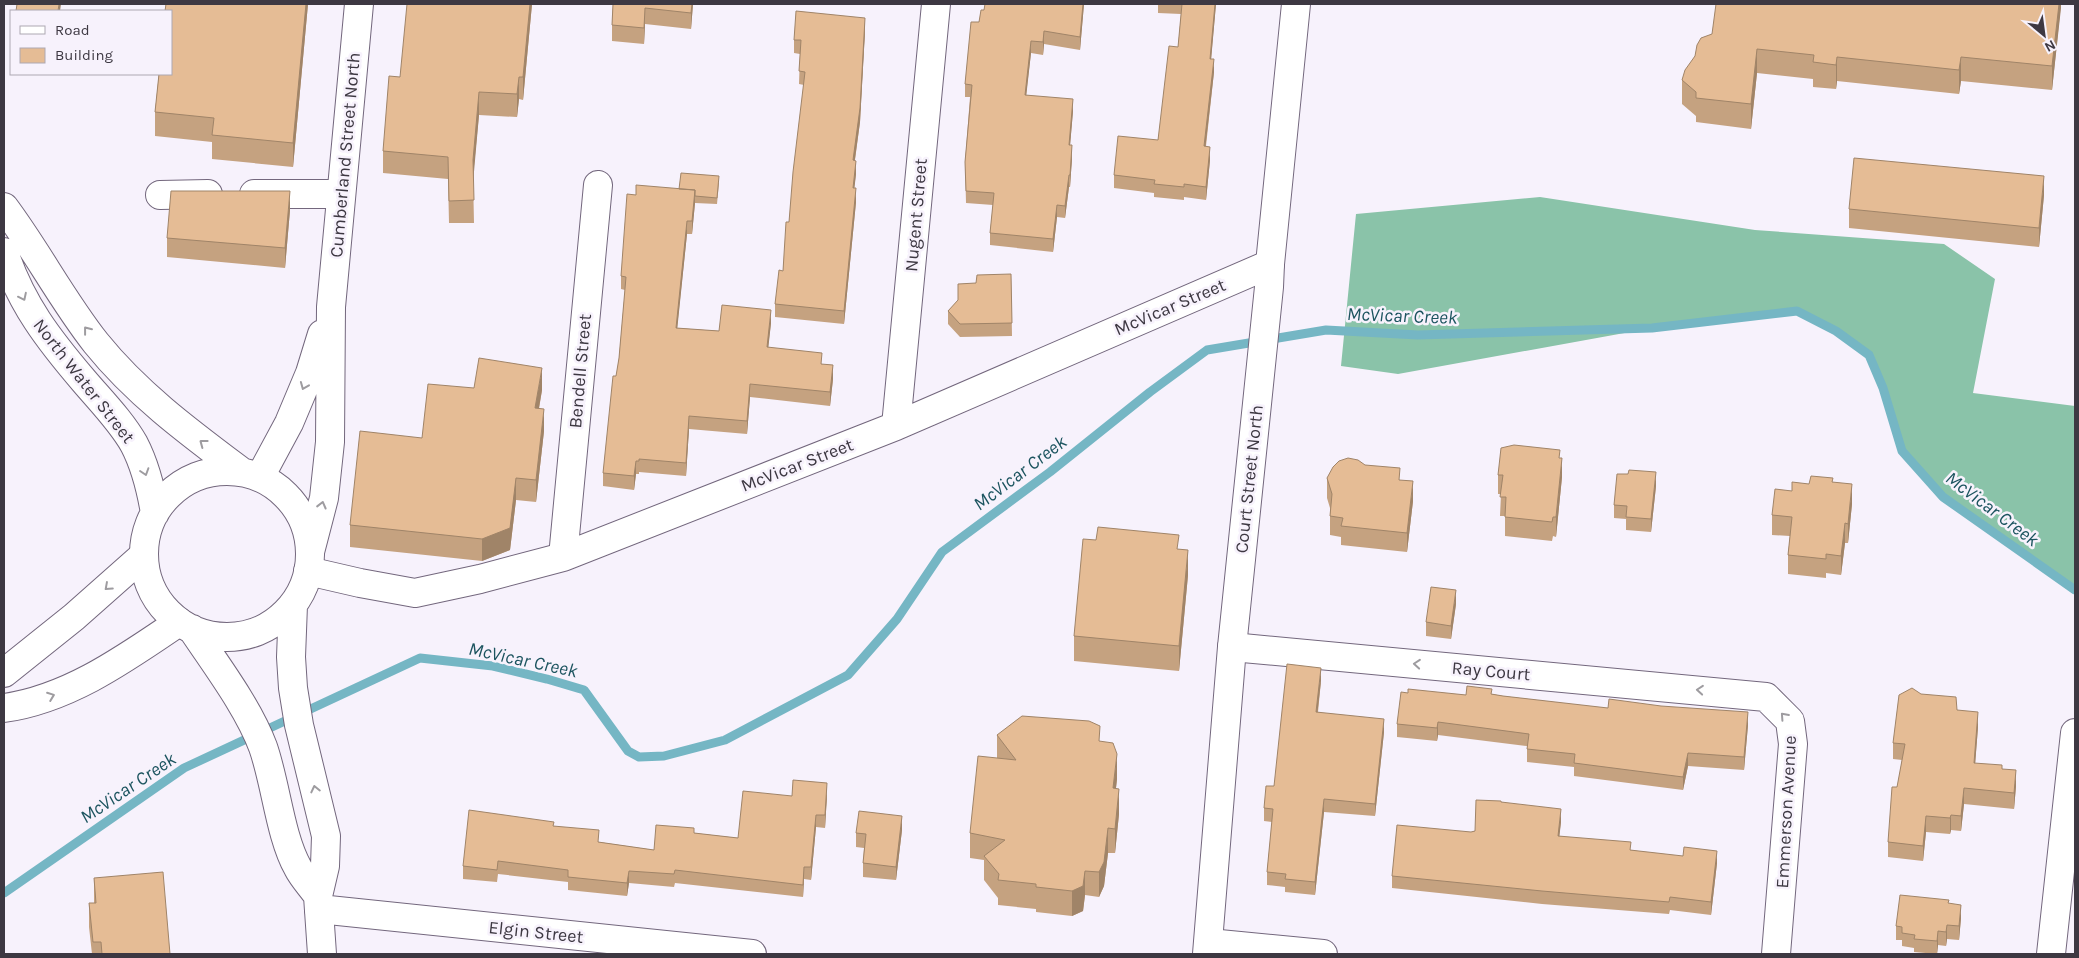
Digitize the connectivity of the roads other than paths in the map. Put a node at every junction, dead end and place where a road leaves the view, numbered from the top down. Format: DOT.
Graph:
graph roads {
  1 [pos="359,4"];
  2 [pos="936,4"];
  3 [pos="1296,4"];
  4 [pos="598,184"];
  5 [pos="341,194"];
  6 [pos="160,195"];
  7 [pos="4,207"];
  8 [pos="4,252"];
  9 [pos="1270,264"];
  10 [pos="331,307"];
  11 [pos="896,426"];
  12 [pos="251,475"];
  13 [pos="155,513"];
  14 [pos="144,555"];
  15 [pos="563,557"];
  16 [pos="309,561"];
  17 [pos="293,605"];
  18 [pos="185,625"];
  19 [pos="1232,647"];
  20 [pos="4,672"];
  21 [pos="1749,695"];
  22 [pos="4,708"];
  23 [pos="2075,733"];
  24 [pos="319,903"];
  25 [pos="1208,948"];
  26 [pos="322,954"];
  27 [pos="752,954"];
  28 [pos="1323,954"];
  29 [pos="1776,954"];
  30 [pos="2051,954"];
  1 -- 5 [label="street, Cumberland Street North"];
  2 -- 11 [label="street, Nugent Street"];
  3 -- 9 [label="street, Court Street North"];
  4 -- 15 [label="street, Bendell Street"];
  5 -- 6 [label="street"];
  5 -- 10 [label="street, Cumberland Street North"];
  12 -- 7 [label="street, North Water Street, one-way"];
  8 -- 13 [label="street, North Water Street, one-way"];
  9 -- 11 [label="street, McVicar Street"];
  9 -- 19 [label="street, Court Street North"];
  10 -- 12 [label="street, Cumberland Street North, one-way"];
  16 -- 10 [label="street, Cumberland Street North, one-way"];
  11 -- 15 [label="street, McVicar Street"];
  12 -- 13 [label="street"];
  12 -- 16 [label="street"];
  13 -- 14 [label="street"];
  14 -- 18 [label="street"];
  14 -- 20 [label="street, one-way"];
  15 -- 16 [label="street, McVicar Street"];
  16 -- 17 [label="street"];
  17 -- 18 [label="street"];
  24 -- 17 [label="street, one-way"];
  22 -- 18 [label="street, one-way"];
  18 -- 24 [label="street"];
  21 -- 19 [label="street, Ray Court, one-way"];
  19 -- 25 [label="street, Court Street North"];
  29 -- 21 [label="street, Emmerson Avenue, one-way"];
  23 -- 30 [label="street"];
  24 -- 26 [label="street"];
  24 -- 27 [label="street, Elgin Street"];
  25 -- 28 [label="street"];
}
